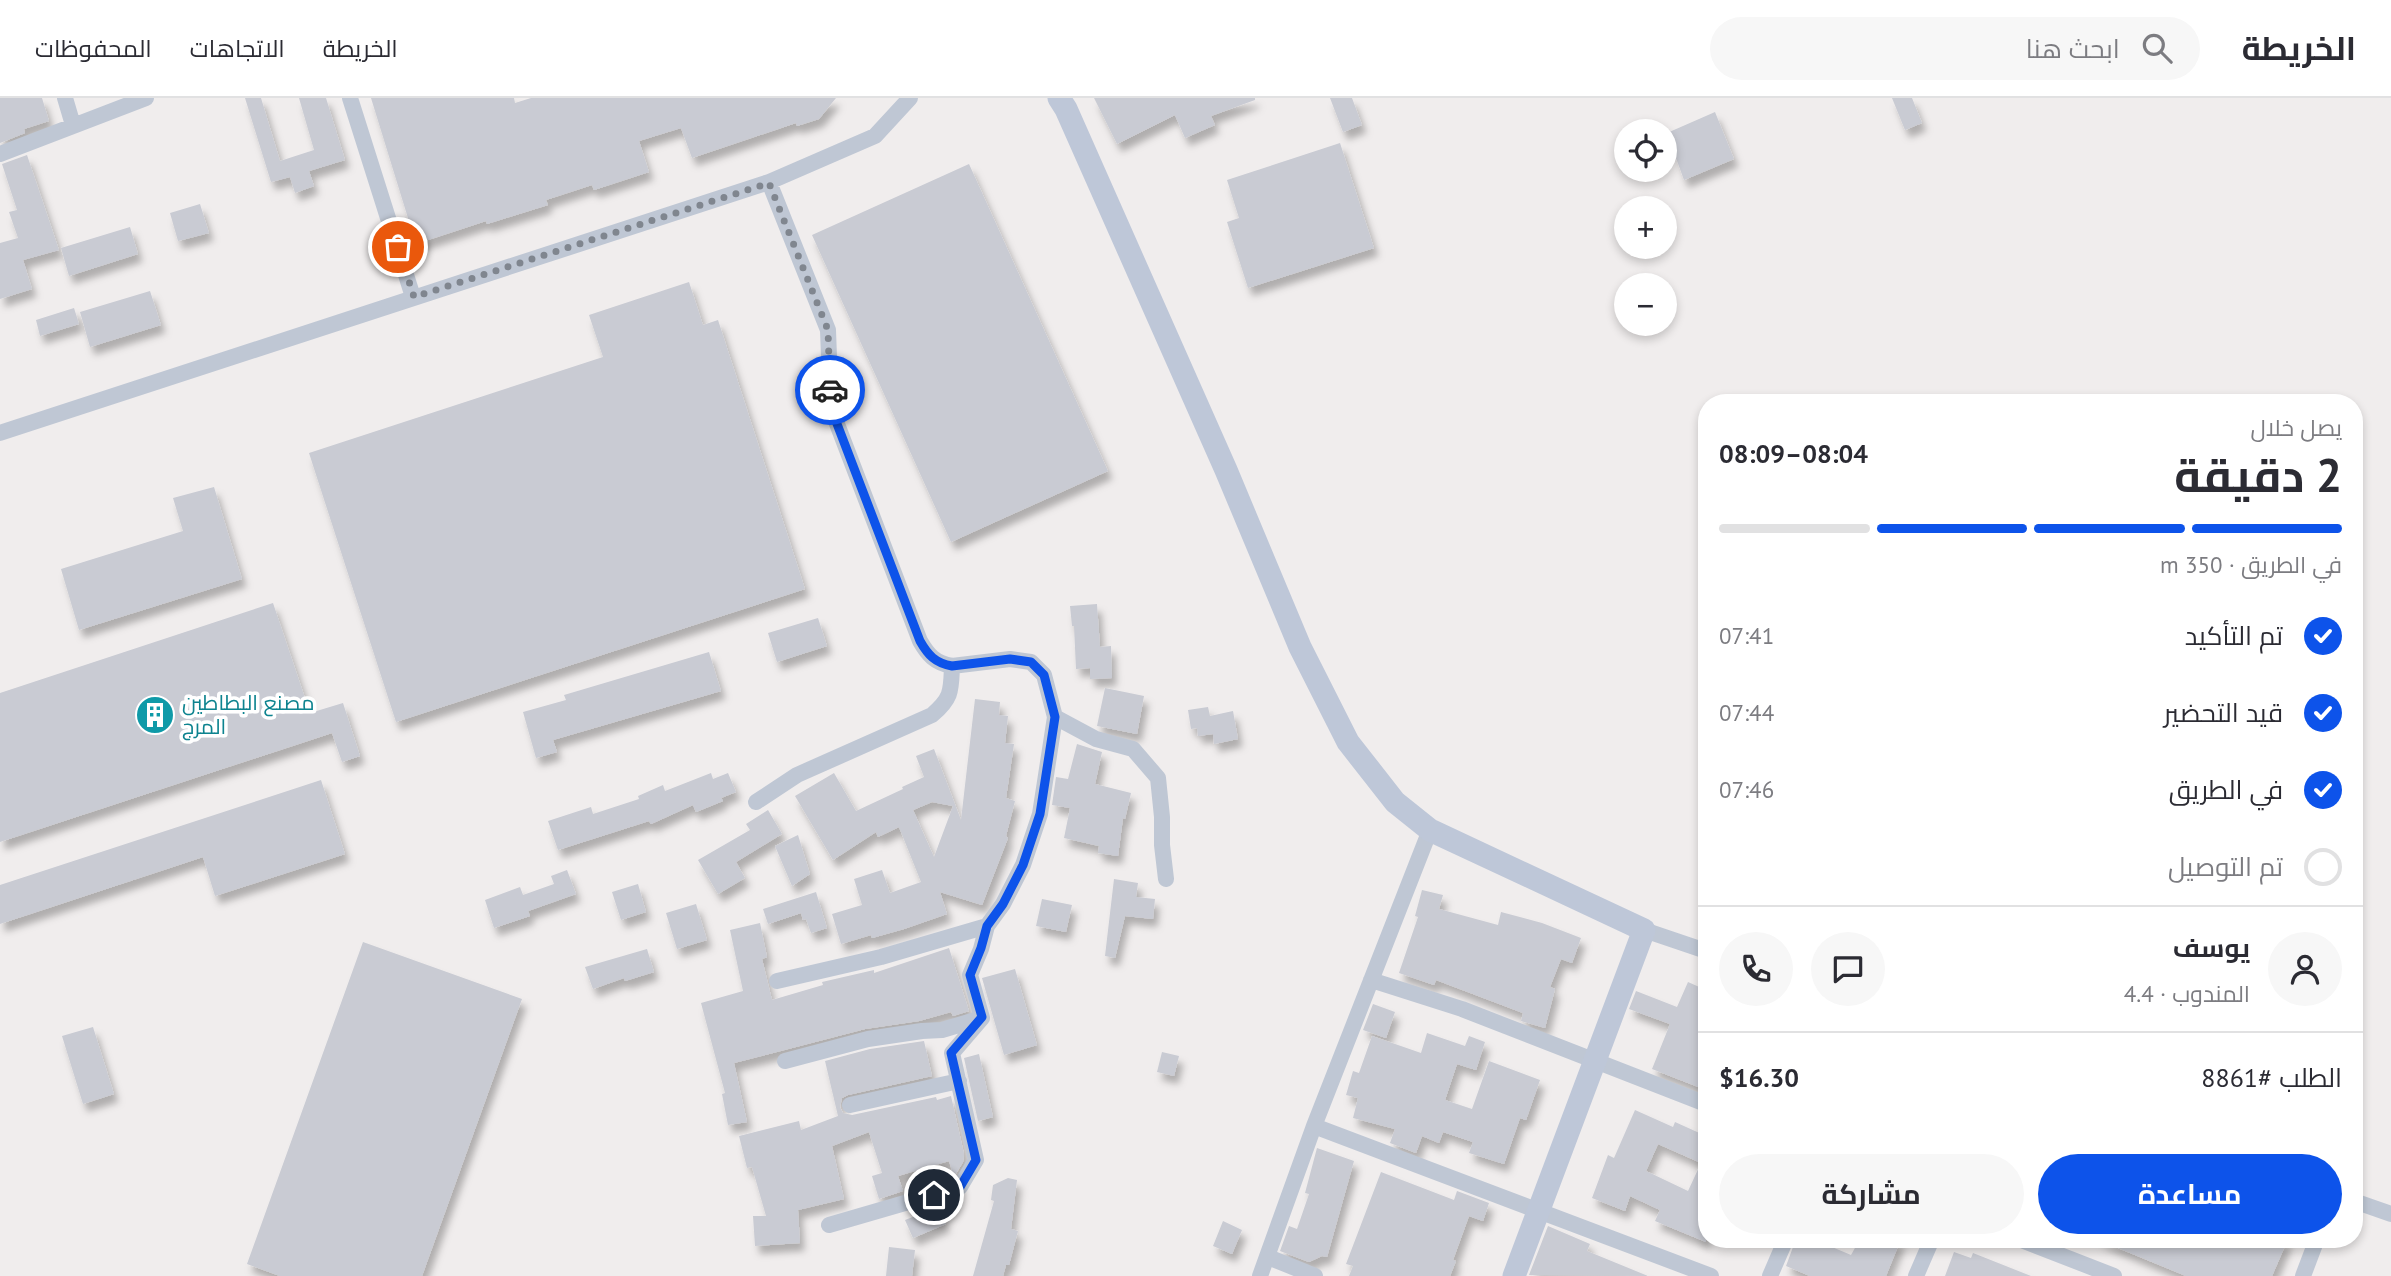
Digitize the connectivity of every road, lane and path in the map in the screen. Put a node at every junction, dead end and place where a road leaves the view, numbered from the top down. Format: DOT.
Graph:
graph roads {
  1 [pos="65,98"];
  2 [pos="146,98"];
  3 [pos="350,98"];
  4 [pos="910,98"];
  5 [pos="1059,98"];
  6 [pos="73,125"];
  7 [pos="0,154"];
  8 [pos="769,183"];
  9 [pos="414,297"];
  10 [pos="0,433"];
  11 [pos="952,666"];
  12 [pos="1055,717"];
  13 [pos="756,802"];
  14 [pos="1430,830"];
  15 [pos="1166,879"];
  16 [pos="987,926"];
  17 [pos="1644,930"];
  18 [pos="1698,948"];
  19 [pos="1371,980"];
  20 [pos="777,981"];
  21 [pos="982,1017"];
  22 [pos="785,1061"];
  23 [pos="1595,1061"];
  24 [pos="959,1081"];
  25 [pos="1698,1101"];
  26 [pos="850,1105"];
  27 [pos="1314,1126"];
  28 [pos="2363,1204"];
  29 [pos="1539,1210"];
  30 [pos="2391,1214"];
  31 [pos="829,1226"];
  32 [pos="1782,1248"];
  33 [pos="1928,1248"];
  34 [pos="2042,1248"];
  35 [pos="2314,1248"];
  36 [pos="1268,1257"];
  37 [pos="1260,1276"];
  38 [pos="1315,1276"];
  39 [pos="1514,1276"];
  40 [pos="1711,1276"];
  41 [pos="1770,1276"];
  42 [pos="1916,1276"];
  43 [pos="2114,1276"];
  44 [pos="2303,1276"];
  1 -- 6 [label="street"];
  2 -- 6 [label="street"];
  3 -- 9 [label="street"];
  4 -- 8 [label="street"];
  5 -- 14 [label="street"];
  6 -- 7 [label="street"];
  8 -- 9 [label="street"];
  8 -- 11 [label="street"];
  9 -- 10 [label="street"];
  11 -- 12 [label="street"];
  11 -- 13 [label="street"];
  12 -- 15 [label="street"];
  12 -- 16 [label="street"];
  14 -- 17 [label="street"];
  14 -- 19 [label="street"];
  16 -- 20 [label="street"];
  16 -- 21 [label="street"];
  17 -- 18 [label="street"];
  17 -- 23 [label="street"];
  19 -- 23 [label="street"];
  19 -- 27 [label="street"];
  21 -- 22 [label="street"];
  21 -- 24 [label="street"];
  23 -- 25 [label="street"];
  23 -- 29 [label="street"];
  24 -- 26 [label="street"];
  24 -- 31 [label="street"];
  27 -- 29 [label="street"];
  27 -- 36 [label="street"];
  28 -- 30 [label="street"];
  29 -- 39 [label="street"];
  29 -- 40 [label="street"];
  32 -- 41 [label="street"];
  33 -- 42 [label="street"];
  34 -- 43 [label="street"];
  35 -- 44 [label="street"];
  36 -- 37 [label="street"];
  36 -- 38 [label="street"];
}
